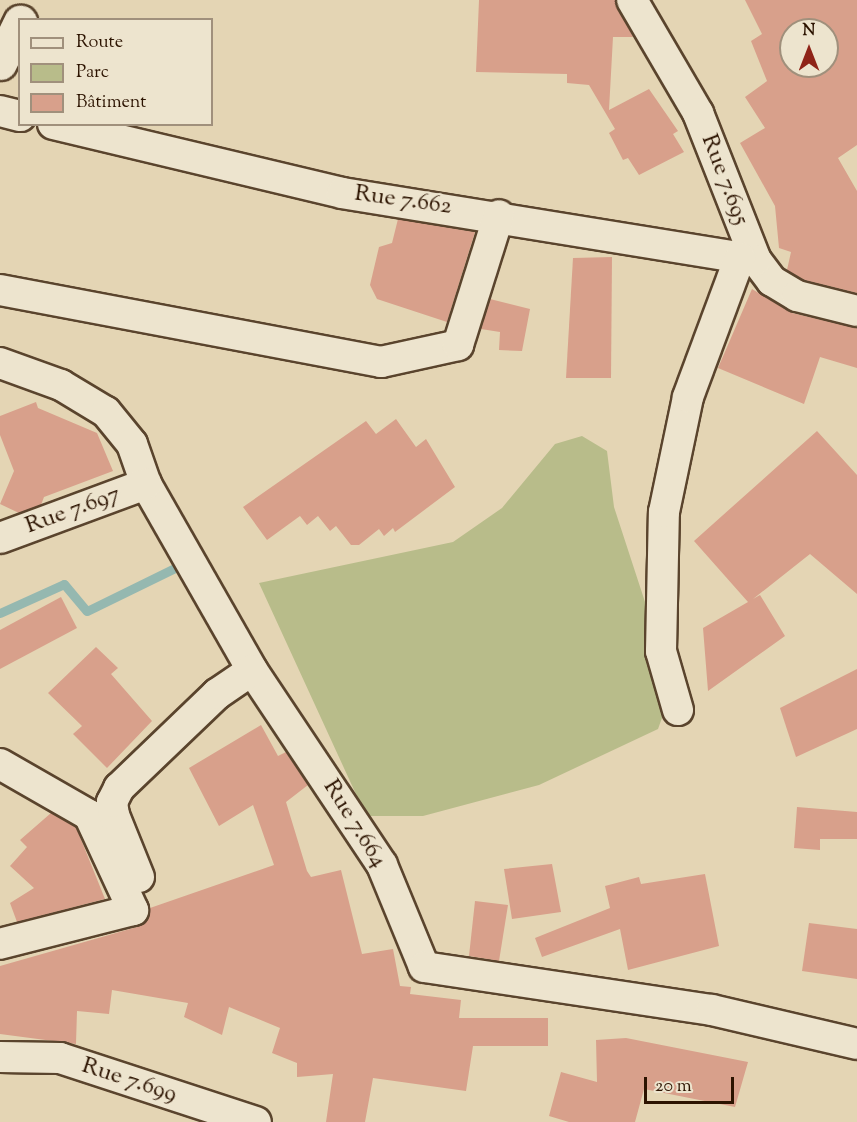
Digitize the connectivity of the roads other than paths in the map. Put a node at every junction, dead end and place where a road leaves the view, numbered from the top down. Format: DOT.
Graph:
graph roads {
  1 [pos="30,0"];
  2 [pos="632,0"];
  3 [pos="21,18"];
  4 [pos="18,25"];
  5 [pos="0,63"];
  6 [pos="0,111"];
  7 [pos="18,116"];
  8 [pos="61,126"];
  9 [pos="499,215"];
  10 [pos="748,258"];
  11 [pos="0,290"];
  12 [pos="857,311"];
  13 [pos="0,363"];
  14 [pos="146,484"];
  15 [pos="0,538"];
  16 [pos="252,670"];
  17 [pos="678,710"];
  18 [pos="0,764"];
  19 [pos="148,900"];
  20 [pos="0,944"];
  21 [pos="857,1044"];
  22 [pos="0,1057"];
  23 [pos="256,1122"];
  1 -- 3 [label="main road"];
  2 -- 10 [label="street, Rue 7.695"];
  4 -- 5 [label="main road"];
  6 -- 7 [label="street"];
  8 -- 9 [label="street, Rue 7.662"];
  9 -- 10 [label="street, Rue 7.662"];
  9 -- 11 [label="street"];
  10 -- 12 [label="street, Rue 7.695"];
  10 -- 17 [label="street"];
  13 -- 14 [label="street, Rue 7.664"];
  14 -- 15 [label="street, Rue 7.697"];
  14 -- 16 [label="street, Rue 7.664"];
  16 -- 19 [label="street"];
  16 -- 21 [label="street, Rue 7.664"];
  18 -- 20 [label="street"];
  22 -- 23 [label="street, Rue 7.699"];
}
